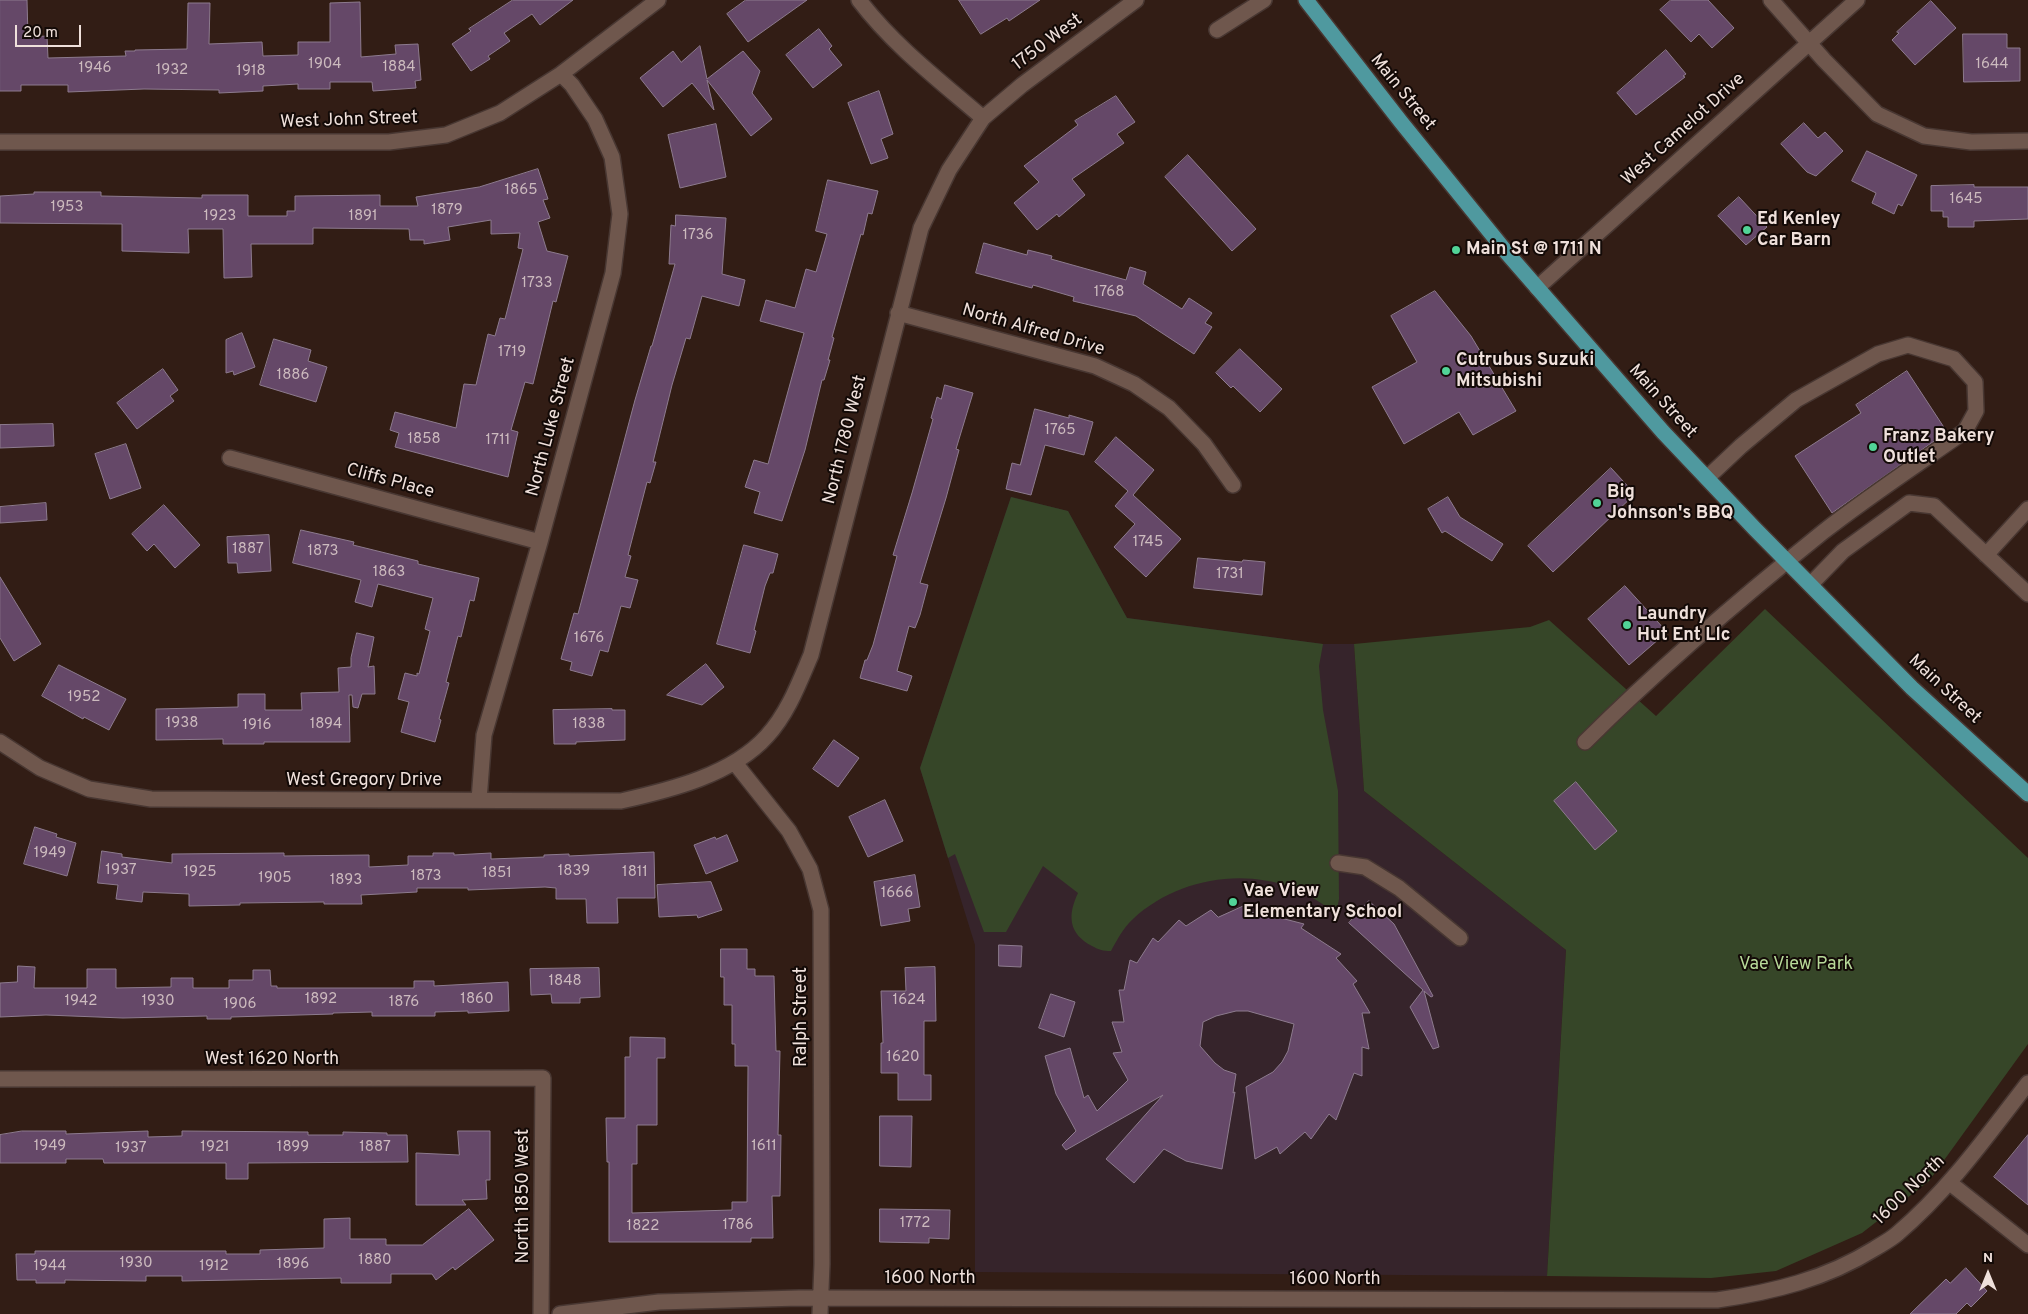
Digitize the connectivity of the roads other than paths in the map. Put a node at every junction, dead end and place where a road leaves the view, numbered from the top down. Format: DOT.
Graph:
graph roads {
  1 [pos="658,0"];
  2 [pos="859,0"];
  3 [pos="1136,0"];
  4 [pos="1264,0"];
  5 [pos="1306,0"];
  6 [pos="1771,0"];
  7 [pos="1857,0"];
  8 [pos="1217,30"];
  9 [pos="1809,43"];
  10 [pos="561,74"];
  11 [pos="983,118"];
  12 [pos="2028,141"];
  13 [pos="0,142"];
  14 [pos="1537,288"];
  15 [pos="898,312"];
  16 [pos="230,458"];
  17 [pos="1707,478"];
  18 [pos="1233,486"];
  19 [pos="2028,509"];
  20 [pos="540,542"];
  21 [pos="1986,555"];
  22 [pos="1788,561"];
  23 [pos="1811,584"];
  24 [pos="2028,594"];
  25 [pos="0,742"];
  26 [pos="1585,742"];
  27 [pos="735,763"];
  28 [pos="2028,794"];
  29 [pos="479,800"];
  30 [pos="1338,863"];
  31 [pos="1460,938"];
  32 [pos="543,1078"];
  33 [pos="0,1079"];
  34 [pos="2028,1083"];
  35 [pos="1950,1182"];
  36 [pos="2028,1245"];
  37 [pos="821,1298"];
  38 [pos="1230,1307"];
  39 [pos="541,1314"];
  40 [pos="560,1314"];
  41 [pos="820,1314"];
  1 -- 10 [label="street, West John Street"];
  2 -- 11 [label="street"];
  3 -- 11 [label="street, 1750 West"];
  4 -- 8 [label="street"];
  5 -- 14 [label="main road, Main Street"];
  6 -- 9 [label="street"];
  7 -- 9 [label="street, West Camelot Drive"];
  9 -- 12 [label="street"];
  9 -- 14 [label="street, West Camelot Drive"];
  10 -- 13 [label="street, West John Street"];
  10 -- 20 [label="street, North Luke Street"];
  11 -- 15 [label="street, North 1780 West"];
  14 -- 17 [label="main road, Main Street"];
  15 -- 18 [label="street, North Alfred Drive"];
  15 -- 27 [label="street, North 1780 West"];
  16 -- 20 [label="street, Cliffs Place"];
  17 -- 22 [label="main road, Main Street"];
  17 -- 22 [label="street"];
  19 -- 21 [label="street"];
  20 -- 29 [label="street, North Luke Street"];
  21 -- 23 [label="street"];
  21 -- 24 [label="street"];
  22 -- 23 [label="main road, Main Street"];
  22 -- 26 [label="street"];
  23 -- 28 [label="main road, Main Street"];
  25 -- 29 [label="street, West Gregory Drive"];
  27 -- 29 [label="street, West Gregory Drive"];
  27 -- 37 [label="street, Ralph Street"];
  30 -- 31 [label="street"];
  32 -- 33 [label="street, West 1620 North"];
  32 -- 39 [label="street, North 1850 West"];
  34 -- 35 [label="street, 1600 North"];
  35 -- 36 [label="street"];
  35 -- 38 [label="street, 1600 North"];
  37 -- 38 [label="street, 1600 North"];
  37 -- 40 [label="street, 1600 North"];
  37 -- 41 [label="street, Ralph Street"];
}
